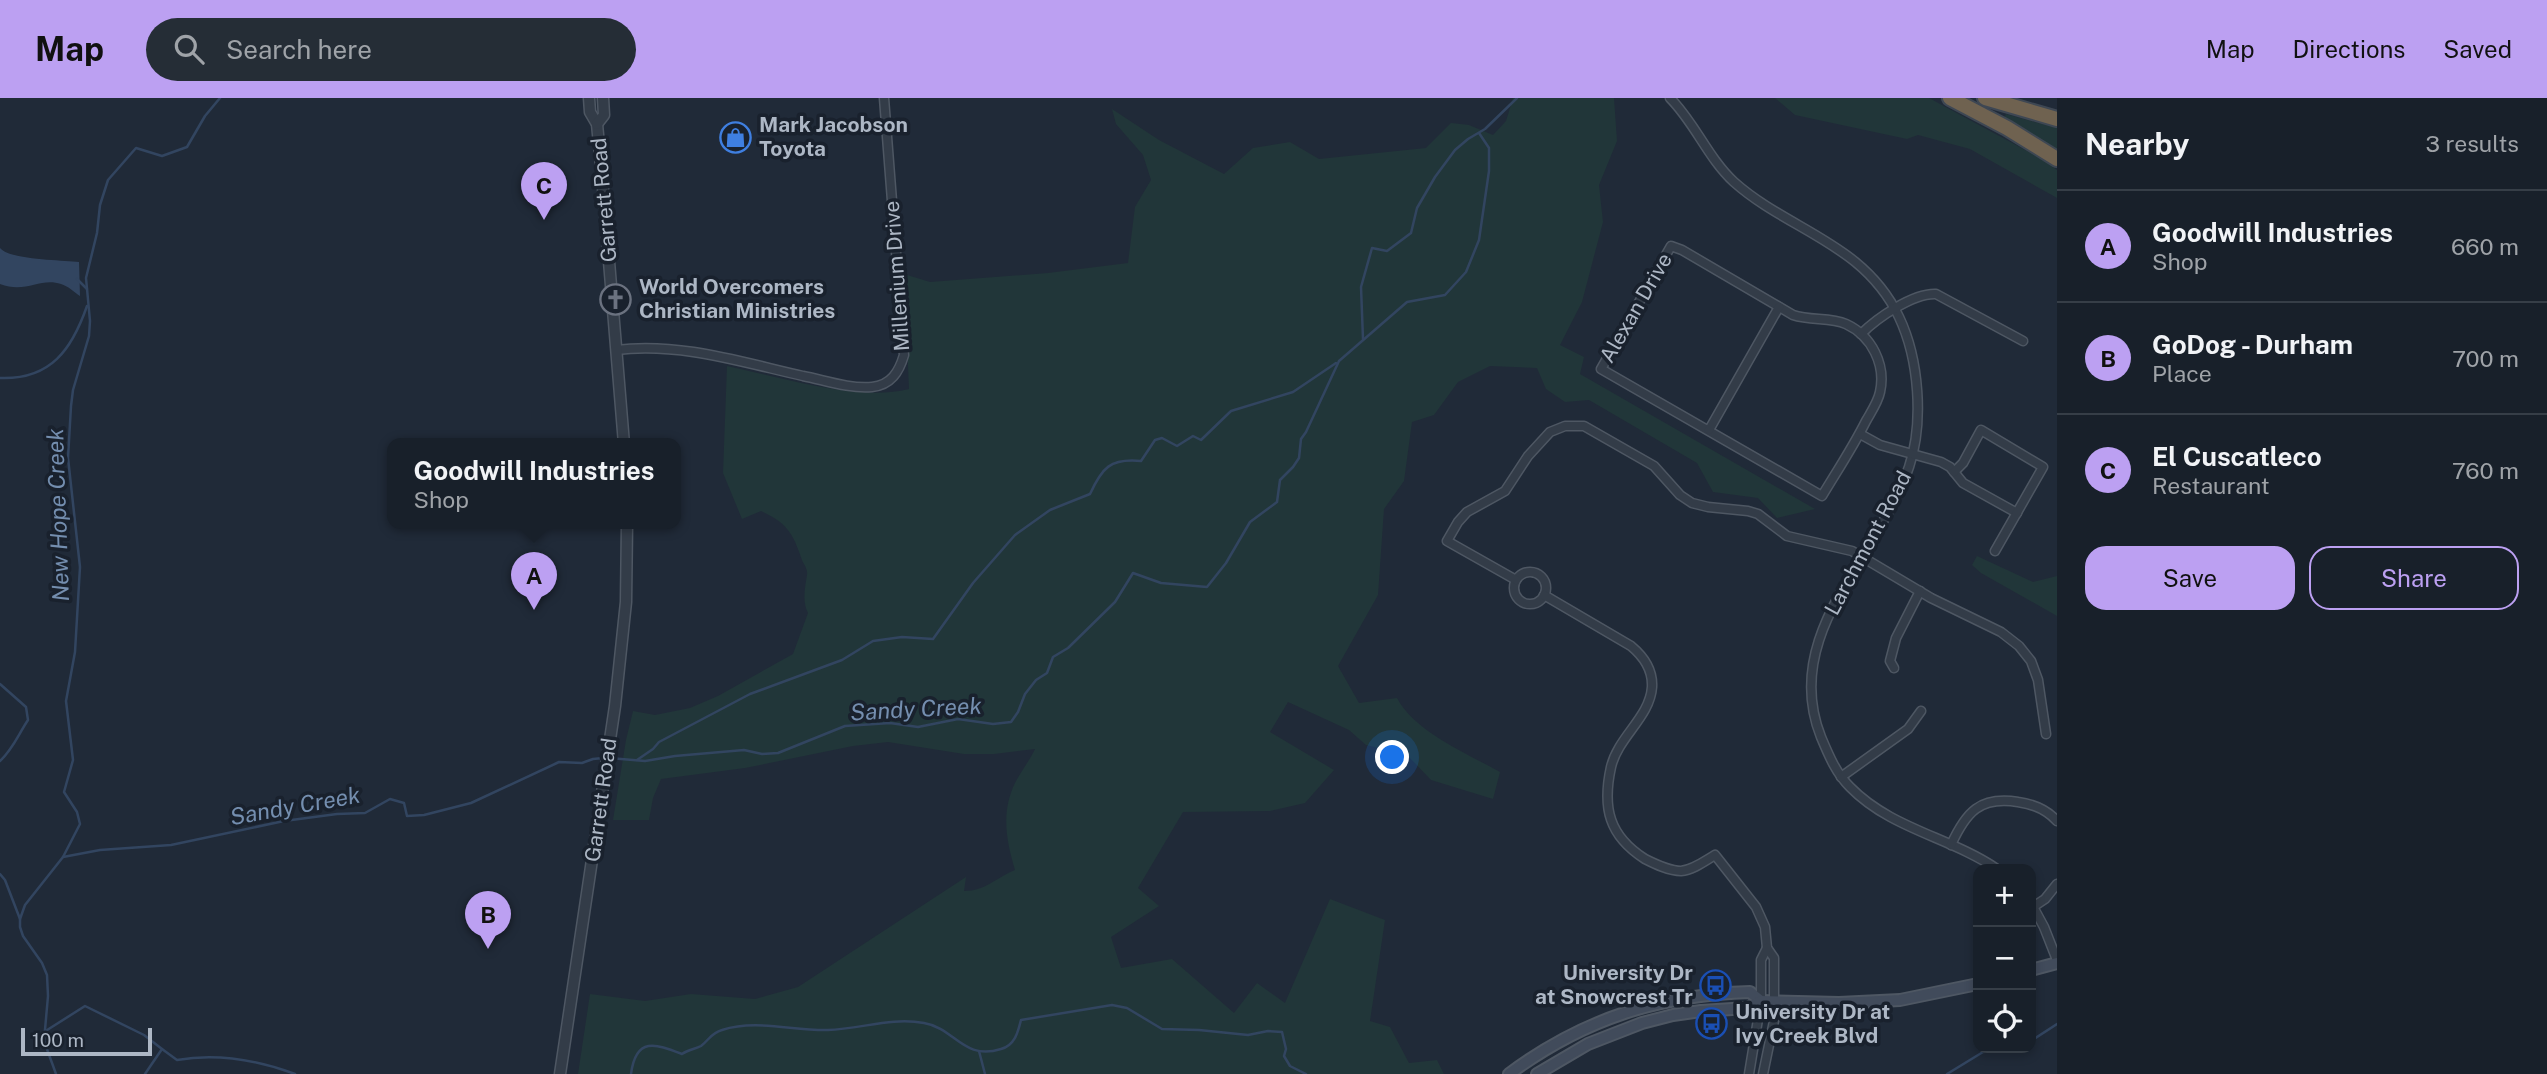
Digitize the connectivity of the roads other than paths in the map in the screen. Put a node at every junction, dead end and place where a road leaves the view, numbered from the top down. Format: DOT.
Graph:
graph roads {
  1 [pos="589,98"];
  2 [pos="603,98"];
  3 [pos="884,98"];
  4 [pos="1670,98"];
  5 [pos="1950,98"];
  6 [pos="1985,98"];
  7 [pos="2057,119"];
  8 [pos="597,124"];
  9 [pos="2057,159"];
  10 [pos="1779,307"];
  11 [pos="1895,310"];
  12 [pos="1861,334"];
  13 [pos="2023,341"];
  14 [pos="616,350"];
  15 [pos="1709,430"];
  16 [pos="1860,434"];
  17 [pos="623,438"];
  18 [pos="1913,452"];
  19 [pos="1954,472"];
  20 [pos="2017,513"];
  21 [pos="627,529"];
  22 [pos="1995,551"];
  23 [pos="1862,556"];
  24 [pos="1516,580"];
  25 [pos="1920,591"];
  26 [pos="1544,595"];
  27 [pos="1894,668"];
  28 [pos="1921,711"];
  29 [pos="2046,734"];
  30 [pos="1841,778"];
  31 [pos="2057,821"];
  32 [pos="1951,845"];
  33 [pos="1987,864"];
  34 [pos="2057,884"];
  35 [pos="2036,903"];
  36 [pos="2036,912"];
  37 [pos="1767,947"];
  38 [pos="2057,962"];
  39 [pos="2036,968"];
  40 [pos="1973,985"];
  41 [pos="1760,1001"];
  42 [pos="1774,1001"];
  43 [pos="560,1074"];
  44 [pos="1509,1074"];
  45 [pos="1537,1074"];
  46 [pos="1749,1074"];
  47 [pos="1763,1074"];
  1 -- 8 [label="street, Garrett Road"];
  2 -- 8 [label="street, Garrett Road"];
  3 -- 14 [label="street, Millenium Drive"];
  4 -- 11 [label="street, Larchmont Road"];
  5 -- 9 [label="highway"];
  6 -- 7 [label="highway"];
  8 -- 14 [label="street, Garrett Road"];
  10 -- 12 [label="street, Alexan Drive"];
  10 -- 15 [label="street"];
  10 -- 15 [label="street, Alexan Drive"];
  11 -- 12 [label="street"];
  11 -- 13 [label="street"];
  11 -- 18 [label="street, Larchmont Road"];
  12 -- 16 [label="street, Alexan Drive"];
  14 -- 17 [label="street, Garrett Road"];
  15 -- 16 [label="street, Alexan Drive"];
  16 -- 18 [label="street"];
  18 -- 19 [label="street"];
  18 -- 23 [label="street, Larchmont Road"];
  19 -- 20 [label="street"];
  19 -- 20 [label="street"];
  20 -- 22 [label="street"];
  21 -- 43 [label="street, Garrett Road"];
  23 -- 24 [label="street"];
  23 -- 25 [label="street"];
  23 -- 30 [label="street, Larchmont Road"];
  24 -- 26 [label="street"];
  24 -- 26 [label="street"];
  25 -- 27 [label="street"];
  25 -- 29 [label="street"];
  26 -- 37 [label="street"];
  28 -- 30 [label="street"];
  30 -- 32 [label="street, Larchmont Road"];
  31 -- 32 [label="street"];
  32 -- 33 [label="street, Larchmont Road"];
  34 -- 35 [label="street"];
  36 -- 38 [label="street"];
  37 -- 41 [label="street"];
  37 -- 42 [label="street"];
  38 -- 39 [label="main road"];
  40 -- 42 [label="main road"];
  41 -- 42 [label="main road"];
  41 -- 44 [label="main road"];
  41 -- 45 [label="main road"];
  41 -- 46 [label="street"];
  42 -- 47 [label="street"];
}
